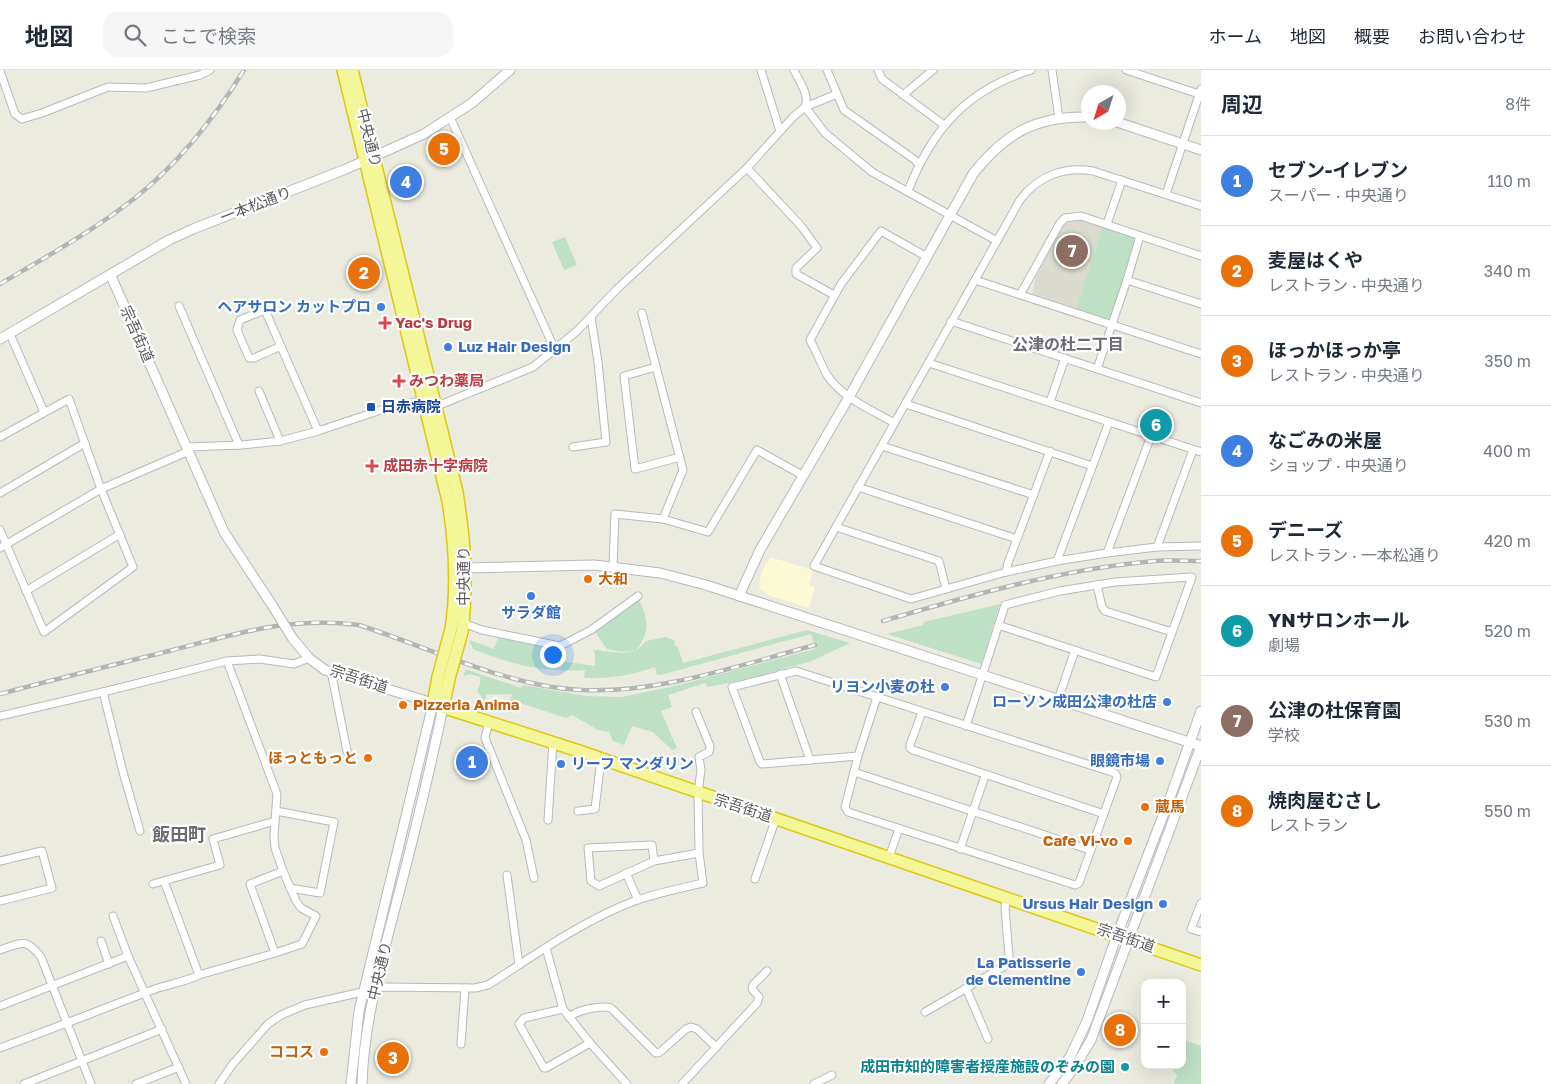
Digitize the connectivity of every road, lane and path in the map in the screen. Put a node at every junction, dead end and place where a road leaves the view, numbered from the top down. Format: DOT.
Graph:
graph roads {
  1 [pos="210,70"];
  2 [pos="342,70"];
  3 [pos="352,70"];
  4 [pos="510,70"];
  5 [pos="761,70"];
  6 [pos="794,70"];
  7 [pos="827,70"];
  8 [pos="878,70"];
  9 [pos="933,70"];
  10 [pos="1031,70"];
  11 [pos="1052,70"];
  12 [pos="1126,70"];
  13 [pos="0,71"];
  14 [pos="1200,92"];
  15 [pos="836,94"];
  16 [pos="903,95"];
  17 [pos="805,107"];
  18 [pos="450,117"];
  19 [pos="1081,117"];
  20 [pos="1059,118"];
  21 [pos="944,125"];
  22 [pos="1126,125"];
  23 [pos="780,131"];
  24 [pos="1183,144"];
  25 [pos="1201,150"];
  26 [pos="369,159"];
  27 [pos="918,164"];
  28 [pos="747,168"];
  29 [pos="1122,180"];
  30 [pos="908,191"];
  31 [pos="1166,194"];
  32 [pos="1201,206"];
  33 [pos="950,215"];
  34 [pos="1107,224"];
  35 [pos="1140,236"];
  36 [pos="996,242"];
  37 [pos="1201,256"];
  38 [pos="926,257"];
  39 [pos="111,276"];
  40 [pos="975,280"];
  41 [pos="1127,280"];
  42 [pos="834,295"];
  43 [pos="1020,295"];
  44 [pos="1201,304"];
  45 [pos="179,306"];
  46 [pos="642,313"];
  47 [pos="591,316"];
  48 [pos="952,321"];
  49 [pos="1112,325"];
  50 [pos="10,334"];
  51 [pos="0,339"];
  52 [pos="281,346"];
  53 [pos="555,350"];
  54 [pos="1201,354"];
  55 [pos="1065,358"];
  56 [pos="929,363"];
  57 [pos="656,367"];
  58 [pos="1097,369"];
  59 [pos="259,391"];
  60 [pos="849,396"];
  61 [pos="1050,402"];
  62 [pos="429,403"];
  63 [pos="1201,403"];
  64 [pos="906,404"];
  65 [pos="44,412"];
  66 [pos="1108,422"];
  67 [pos="894,423"];
  68 [pos="318,431"];
  69 [pos="1151,436"];
  70 [pos="0,437"];
  71 [pos="280,441"];
  72 [pos="85,443"];
  73 [pos="239,445"];
  74 [pos="882,446"];
  75 [pos="573,447"];
  76 [pos="188,449"];
  77 [pos="1193,450"];
  78 [pos="1050,451"];
  79 [pos="1201,452"];
  80 [pos="680,456"];
  81 [pos="1092,466"];
  82 [pos="804,476"];
  83 [pos="858,487"];
  84 [pos="101,489"];
  85 [pos="0,493"];
  86 [pos="1034,495"];
  87 [pos="663,518"];
  88 [pos="836,527"];
  89 [pos="0,530"];
  90 [pos="120,534"];
  91 [pos="1017,539"];
  92 [pos="3,546"];
  93 [pos="1201,546"];
  94 [pos="1157,548"];
  95 [pos="1107,553"];
  96 [pos="1057,561"];
  97 [pos="613,566"];
  98 [pos="466,568"];
  99 [pos="1006,572"];
  100 [pos="1097,586"];
  101 [pos="946,589"];
  102 [pos="26,592"];
  103 [pos="638,596"];
  104 [pos="739,596"];
  105 [pos="998,625"];
  106 [pos="459,628"];
  107 [pos="1172,632"];
  108 [pos="1076,650"];
  109 [pos="309,658"];
  110 [pos="227,661"];
  111 [pos="331,671"];
  112 [pos="780,674"];
  113 [pos="982,675"];
  114 [pos="103,692"];
  115 [pos="877,697"];
  116 [pos="1058,700"];
  117 [pos="438,706"];
  118 [pos="1201,710"];
  119 [pos="696,712"];
  120 [pos="922,712"];
  121 [pos="0,716"];
  122 [pos="489,721"];
  123 [pos="966,726"];
  124 [pos="553,742"];
  125 [pos="1189,742"];
  126 [pos="1201,746"];
  127 [pos="346,751"];
  128 [pos="858,756"];
  129 [pos="601,759"];
  130 [pos="810,760"];
  131 [pos="854,772"];
  132 [pos="986,776"];
  133 [pos="698,793"];
  134 [pos="276,811"];
  135 [pos="578,811"];
  136 [pos="973,812"];
  137 [pos="1104,814"];
  138 [pos="776,818"];
  139 [pos="548,820"];
  140 [pos="275,821"];
  141 [pos="899,829"];
  142 [pos="140,832"];
  143 [pos="960,849"];
  144 [pos="1090,850"];
  145 [pos="699,853"];
  146 [pos="889,857"];
  147 [pos="0,861"];
  148 [pos="654,861"];
  149 [pos="283,871"];
  150 [pos="626,873"];
  151 [pos="507,875"];
  152 [pos="534,878"];
  153 [pos="754,879"];
  154 [pos="164,881"];
  155 [pos="153,884"];
  156 [pos="290,888"];
  157 [pos="1007,897"];
  158 [pos="638,900"];
  159 [pos="0,901"];
  160 [pos="1201,903"];
  161 [pos="113,916"];
  162 [pos="1201,932"];
  163 [pos="1122,937"];
  164 [pos="100,941"];
  165 [pos="546,948"];
  166 [pos="0,950"];
  167 [pos="275,953"];
  168 [pos="128,956"];
  169 [pos="109,964"];
  170 [pos="1201,964"];
  171 [pos="519,965"];
  172 [pos="767,971"];
  173 [pos="199,975"];
  174 [pos="52,986"];
  175 [pos="465,988"];
  176 [pos="966,988"];
  177 [pos="375,989"];
  178 [pos="364,992"];
  179 [pos="145,993"];
  180 [pos="0,1006"];
  181 [pos="563,1009"];
  182 [pos="925,1012"];
  183 [pos="568,1017"];
  184 [pos="67,1024"];
  185 [pos="162,1029"];
  186 [pos="988,1039"];
  187 [pos="590,1043"];
  188 [pos="461,1044"];
  189 [pos="716,1047"];
  190 [pos="0,1048"];
  191 [pos="82,1062"];
  192 [pos="179,1067"];
  193 [pos="832,1075"];
  194 [pos="24,1084"];
  195 [pos="91,1084"];
  196 [pos="136,1084"];
  197 [pos="186,1084"];
  198 [pos="220,1084"];
  199 [pos="351,1084"];
  200 [pos="362,1084"];
  201 [pos="627,1084"];
  202 [pos="682,1084"];
  203 [pos="814,1084"];
  204 [pos="1049,1084"];
  205 [pos="1062,1084"];
  1 -- 13 [label="street"];
  2 -- 26 [label="highway, 中央通り"];
  3 -- 26 [label="highway, 中央通り"];
  4 -- 18 [label="street, 一本松通り"];
  5 -- 23 [label="street"];
  6 -- 17 [label="street"];
  7 -- 15 [label="street"];
  8 -- 16 [label="street"];
  9 -- 16 [label="street"];
  10 -- 21 [label="street"];
  11 -- 20 [label="street"];
  12 -- 14 [label="street"];
  14 -- 24 [label="street"];
  15 -- 17 [label="street"];
  15 -- 27 [label="street"];
  16 -- 21 [label="street"];
  17 -- 23 [label="street"];
  17 -- 30 [label="street"];
  18 -- 26 [label="street, 一本松通り"];
  18 -- 53 [label="street"];
  19 -- 20 [label="street"];
  20 -- 33 [label="street"];
  21 -- 27 [label="street"];
  22 -- 24 [label="street"];
  23 -- 28 [label="street"];
  24 -- 25 [label="street"];
  24 -- 31 [label="street"];
  26 -- 39 [label="street, 一本松通り"];
  26 -- 62 [label="highway, 中央通り"];
  27 -- 30 [label="street"];
  28 -- 42 [label="street"];
  28 -- 47 [label="street"];
  29 -- 31 [label="street"];
  29 -- 34 [label="street"];
  29 -- 36 [label="street"];
  30 -- 33 [label="street"];
  31 -- 32 [label="street"];
  33 -- 36 [label="street"];
  33 -- 38 [label="street"];
  34 -- 35 [label="street"];
  34 -- 43 [label="street"];
  35 -- 37 [label="street"];
  35 -- 41 [label="street"];
  36 -- 40 [label="street"];
  38 -- 42 [label="street"];
  38 -- 60 [label="street"];
  39 -- 50 [label="street, 一本松通り"];
  39 -- 76 [label="street, 宗吾街道"];
  40 -- 43 [label="street"];
  40 -- 48 [label="street"];
  41 -- 44 [label="street"];
  41 -- 49 [label="street"];
  42 -- 60 [label="street"];
  43 -- 49 [label="street"];
  45 -- 73 [label="street"];
  46 -- 57 [label="street"];
  47 -- 53 [label="street"];
  47 -- 75 [label="street"];
  48 -- 55 [label="street"];
  48 -- 56 [label="street"];
  49 -- 54 [label="street"];
  49 -- 58 [label="street"];
  50 -- 51 [label="street, 一本松通り"];
  50 -- 65 [label="street"];
  52 -- 52 [label="street"];
  52 -- 68 [label="street"];
  53 -- 62 [label="street"];
  55 -- 58 [label="street"];
  55 -- 61 [label="street"];
  56 -- 61 [label="street"];
  56 -- 64 [label="street"];
  57 -- 80 [label="street"];
  57 -- 80 [label="street"];
  58 -- 63 [label="street"];
  59 -- 71 [label="street"];
  60 -- 67 [label="street"];
  60 -- 82 [label="street"];
  61 -- 66 [label="street"];
  62 -- 68 [label="street"];
  62 -- 98 [label="highway, 中央通り"];
  62 -- 106 [label="highway, 中央通り"];
  64 -- 67 [label="street"];
  64 -- 78 [label="street"];
  65 -- 70 [label="street"];
  65 -- 72 [label="street"];
  66 -- 69 [label="street"];
  66 -- 81 [label="street"];
  67 -- 74 [label="street"];
  68 -- 71 [label="street"];
  69 -- 77 [label="street"];
  69 -- 95 [label="street"];
  71 -- 73 [label="street"];
  72 -- 84 [label="street"];
  72 -- 85 [label="street"];
  73 -- 76 [label="street"];
  74 -- 83 [label="street"];
  74 -- 86 [label="street"];
  76 -- 84 [label="street"];
  76 -- 109 [label="street, 宗吾街道, bridge"];
  77 -- 79 [label="street"];
  77 -- 94 [label="street"];
  78 -- 81 [label="street"];
  78 -- 86 [label="street"];
  80 -- 87 [label="street"];
  81 -- 96 [label="street"];
  82 -- 87 [label="street"];
  82 -- 104 [label="street"];
  83 -- 88 [label="street"];
  83 -- 91 [label="street"];
  84 -- 90 [label="street"];
  84 -- 92 [label="street"];
  86 -- 91 [label="street"];
  87 -- 97 [label="street"];
  88 -- 101 [label="street"];
  88 -- 101 [label="street"];
  89 -- 92 [label="street"];
  90 -- 102 [label="street"];
  90 -- 102 [label="street"];
  91 -- 99 [label="street"];
  92 -- 102 [label="street"];
  93 -- 94 [label="street"];
  94 -- 95 [label="street"];
  95 -- 96 [label="street"];
  96 -- 99 [label="street"];
  97 -- 98 [label="street"];
  97 -- 104 [label="street"];
  98 -- 106 [label="highway, 中央通り"];
  99 -- 101 [label="street"];
  100 -- 105 [label="street"];
  100 -- 107 [label="street"];
  100 -- 107 [label="street"];
  103 -- 106 [label="street"];
  104 -- 113 [label="street"];
  105 -- 108 [label="street"];
  105 -- 113 [label="street"];
  106 -- 117 [label="highway, 中央通り, bridge"];
  107 -- 108 [label="street"];
  108 -- 116 [label="street"];
  109 -- 110 [label="street"];
  109 -- 111 [label="street, 宗吾街道"];
  110 -- 114 [label="street"];
  110 -- 134 [label="street"];
  111 -- 117 [label="street, 宗吾街道"];
  111 -- 127 [label="street"];
  112 -- 115 [label="street"];
  112 -- 130 [label="street"];
  112 -- 130 [label="street"];
  113 -- 116 [label="street"];
  113 -- 123 [label="street"];
  114 -- 121 [label="street"];
  114 -- 142 [label="street"];
  115 -- 120 [label="street"];
  115 -- 128 [label="street"];
  116 -- 125 [label="street"];
  117 -- 122 [label="highway, 宗吾街道"];
  117 -- 177 [label="street, 中央通り"];
  117 -- 178 [label="street, 中央通り"];
  118 -- 125 [label="street"];
  119 -- 133 [label="street"];
  120 -- 123 [label="street"];
  120 -- 132 [label="street"];
  122 -- 124 [label="highway, 宗吾街道"];
  122 -- 152 [label="street"];
  123 -- 137 [label="street"];
  124 -- 129 [label="highway, 宗吾街道"];
  124 -- 139 [label="street"];
  125 -- 126 [label="street"];
  125 -- 163 [label="street"];
  126 -- 163 [label="street"];
  128 -- 130 [label="street"];
  128 -- 131 [label="street"];
  129 -- 133 [label="highway, 宗吾街道"];
  129 -- 135 [label="street"];
  131 -- 136 [label="street"];
  131 -- 141 [label="street"];
  132 -- 136 [label="street"];
  132 -- 137 [label="street"];
  133 -- 138 [label="highway, 宗吾街道"];
  133 -- 145 [label="street"];
  134 -- 140 [label="street"];
  134 -- 156 [label="street"];
  136 -- 143 [label="street"];
  136 -- 144 [label="street"];
  137 -- 144 [label="street"];
  138 -- 146 [label="highway, 宗吾街道"];
  138 -- 153 [label="street"];
  140 -- 149 [label="street"];
  140 -- 154 [label="street"];
  141 -- 143 [label="street"];
  141 -- 146 [label="street"];
  143 -- 144 [label="street"];
  145 -- 148 [label="street"];
  145 -- 158 [label="street"];
  146 -- 157 [label="highway, 宗吾街道"];
  147 -- 159 [label="street"];
  148 -- 150 [label="street"];
  148 -- 150 [label="street"];
  149 -- 156 [label="street"];
  149 -- 167 [label="street"];
  150 -- 158 [label="street"];
  151 -- 171 [label="street"];
  154 -- 155 [label="street"];
  154 -- 173 [label="street"];
  156 -- 167 [label="street"];
  157 -- 163 [label="highway, 宗吾街道"];
  157 -- 176 [label="street"];
  158 -- 165 [label="street"];
  160 -- 162 [label="street"];
  161 -- 168 [label="street"];
  163 -- 170 [label="highway, 宗吾街道"];
  163 -- 204 [label="street"];
  163 -- 205 [label="street"];
  164 -- 169 [label="street"];
  165 -- 171 [label="street"];
  165 -- 181 [label="street"];
  166 -- 174 [label="street"];
  167 -- 173 [label="street"];
  168 -- 169 [label="street"];
  168 -- 179 [label="street"];
  169 -- 174 [label="street"];
  171 -- 175 [label="street"];
  172 -- 189 [label="street"];
  173 -- 179 [label="street"];
  174 -- 180 [label="street"];
  174 -- 184 [label="street"];
  175 -- 177 [label="street"];
  175 -- 188 [label="street"];
  176 -- 182 [label="street"];
  176 -- 186 [label="street"];
  177 -- 178 [label="street"];
  177 -- 200 [label="street, 中央通り"];
  178 -- 198 [label="street"];
  178 -- 199 [label="street, 中央通り"];
  179 -- 184 [label="street"];
  179 -- 185 [label="street"];
  181 -- 183 [label="street"];
  181 -- 187 [label="street"];
  183 -- 187 [label="street"];
  183 -- 189 [label="street"];
  184 -- 190 [label="street"];
  184 -- 191 [label="street"];
  185 -- 191 [label="street"];
  185 -- 192 [label="street"];
  187 -- 201 [label="street"];
  189 -- 202 [label="street"];
  191 -- 194 [label="street"];
  191 -- 195 [label="street"];
  192 -- 196 [label="street"];
  192 -- 197 [label="street"];
  193 -- 203 [label="street"];
}
